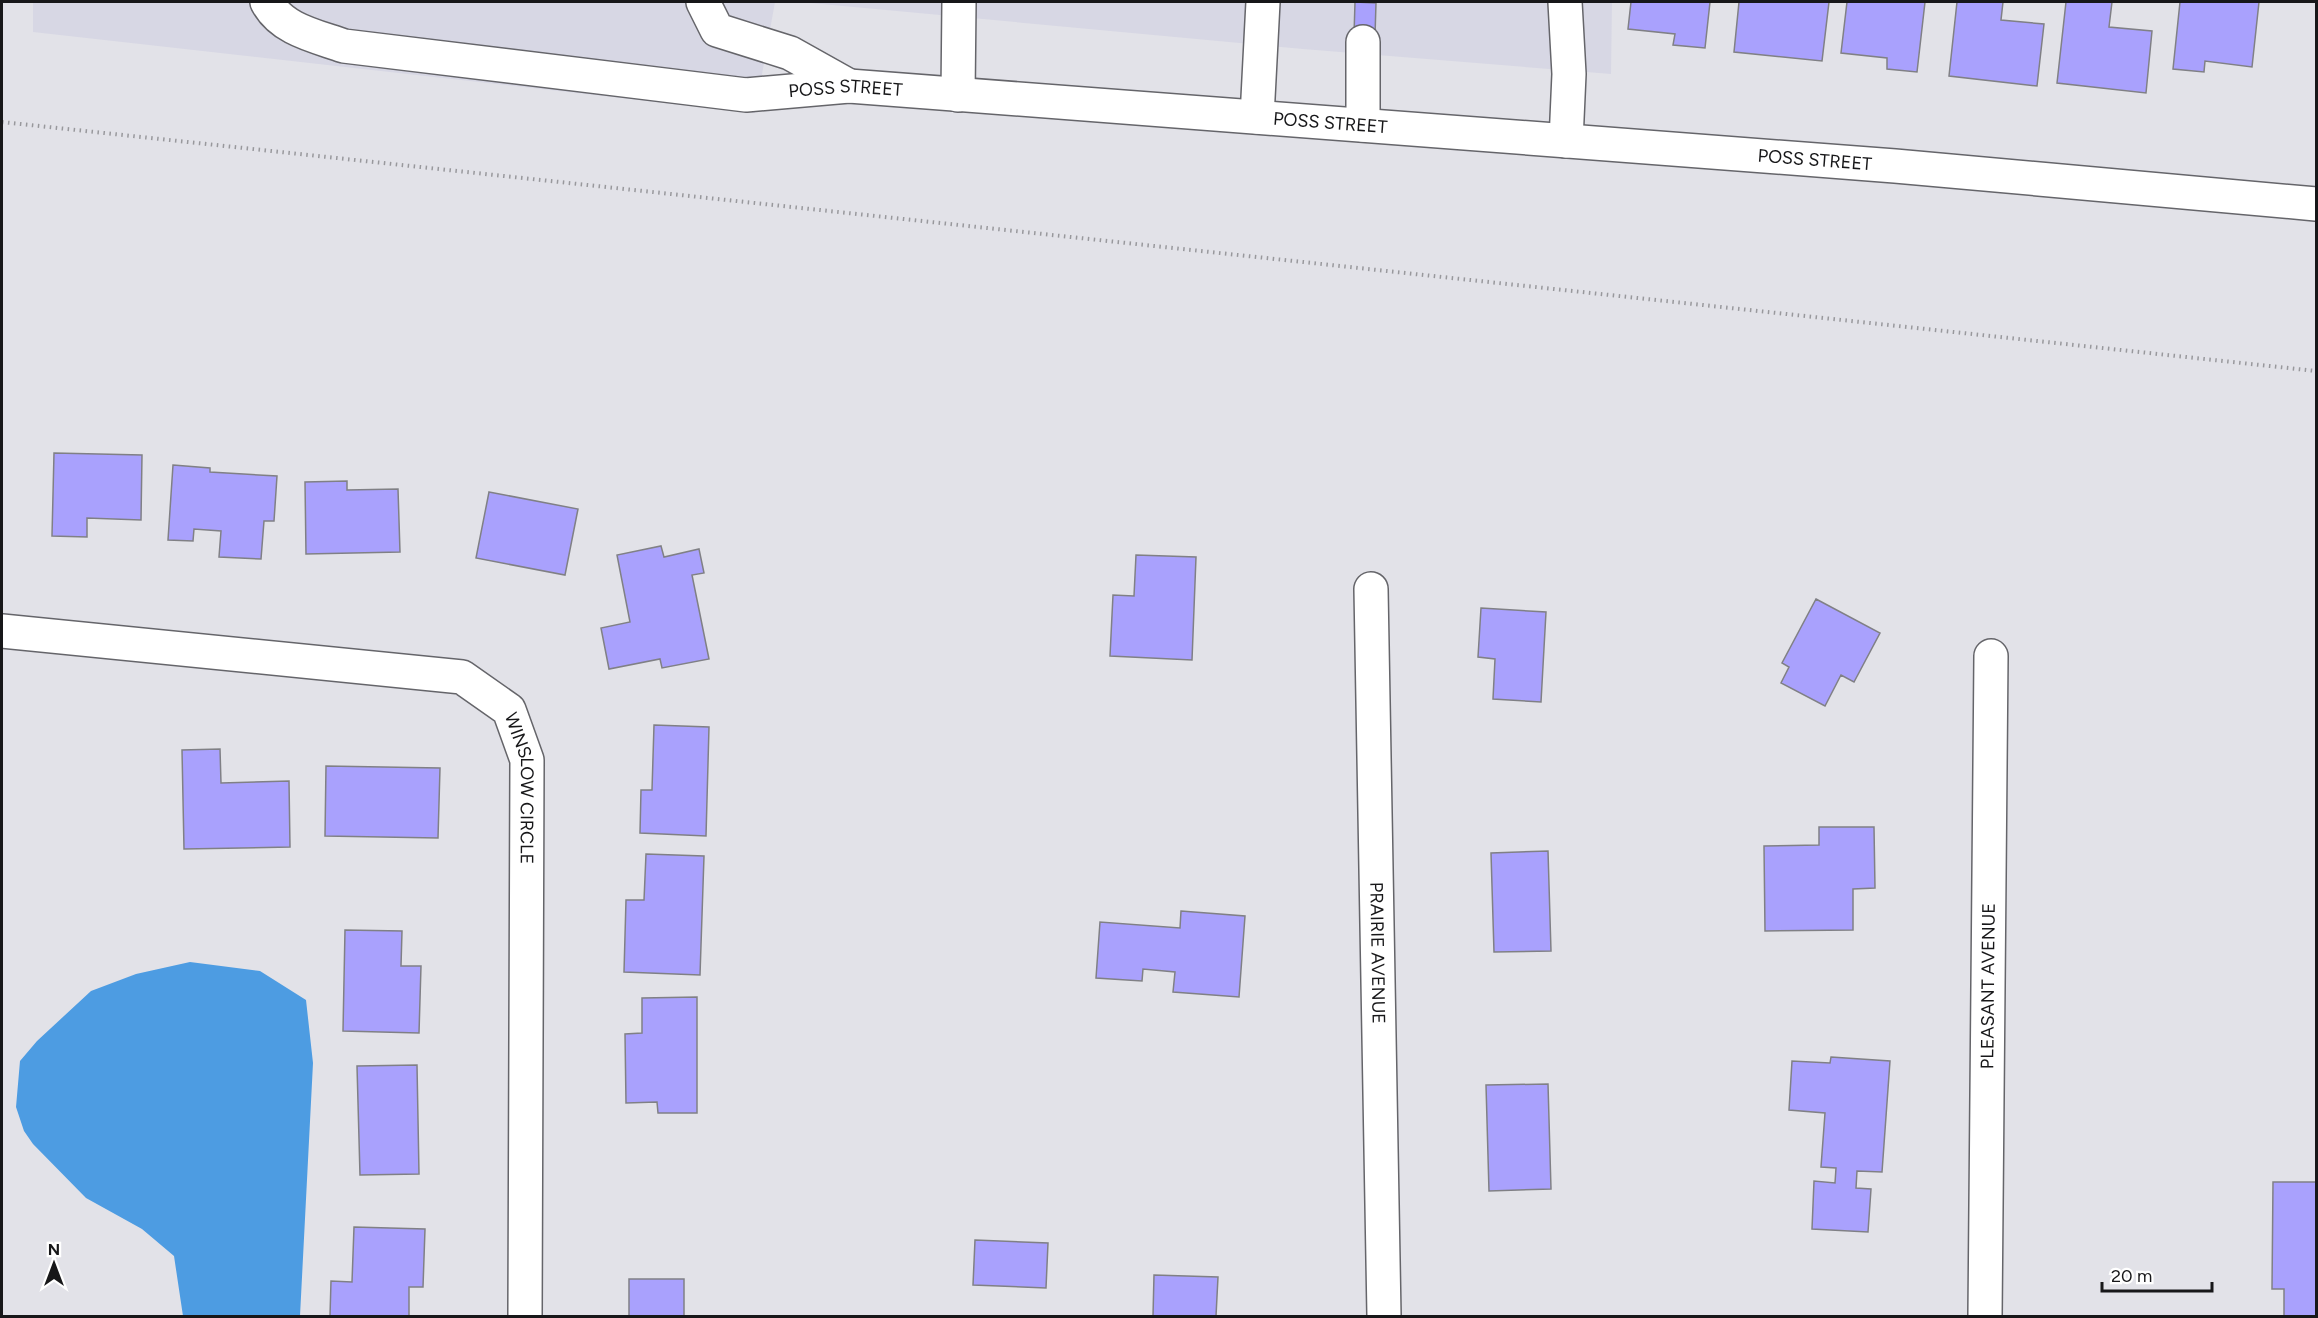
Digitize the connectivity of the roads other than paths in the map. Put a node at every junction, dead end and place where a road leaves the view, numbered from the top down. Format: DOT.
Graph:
graph roads {
  1 [pos="267,2"];
  2 [pos="704,2"];
  3 [pos="959,2"];
  4 [pos="1263,2"];
  5 [pos="1565,2"];
  6 [pos="1363,42"];
  7 [pos="849,86"];
  8 [pos="958,95"];
  9 [pos="1257,117"];
  10 [pos="1363,125"];
  11 [pos="1566,141"];
  12 [pos="2316,204"];
  13 [pos="1371,589"];
  14 [pos="2,631"];
  15 [pos="1991,656"];
  16 [pos="525,1317"];
  17 [pos="1384,1317"];
  18 [pos="1985,1317"];
  1 -- 7 [label="street, POSS STREET"];
  2 -- 7 [label="street"];
  3 -- 8 [label="street"];
  4 -- 9 [label="street"];
  5 -- 11 [label="street"];
  6 -- 10 [label="street"];
  7 -- 8 [label="street, POSS STREET"];
  8 -- 9 [label="street, POSS STREET"];
  9 -- 10 [label="street, POSS STREET"];
  10 -- 11 [label="street, POSS STREET"];
  11 -- 12 [label="street, POSS STREET"];
  13 -- 17 [label="street, PRAIRIE AVENUE"];
  14 -- 16 [label="street, WINSLOW CIRCLE"];
  15 -- 18 [label="street, PLEASANT AVENUE"];
}
